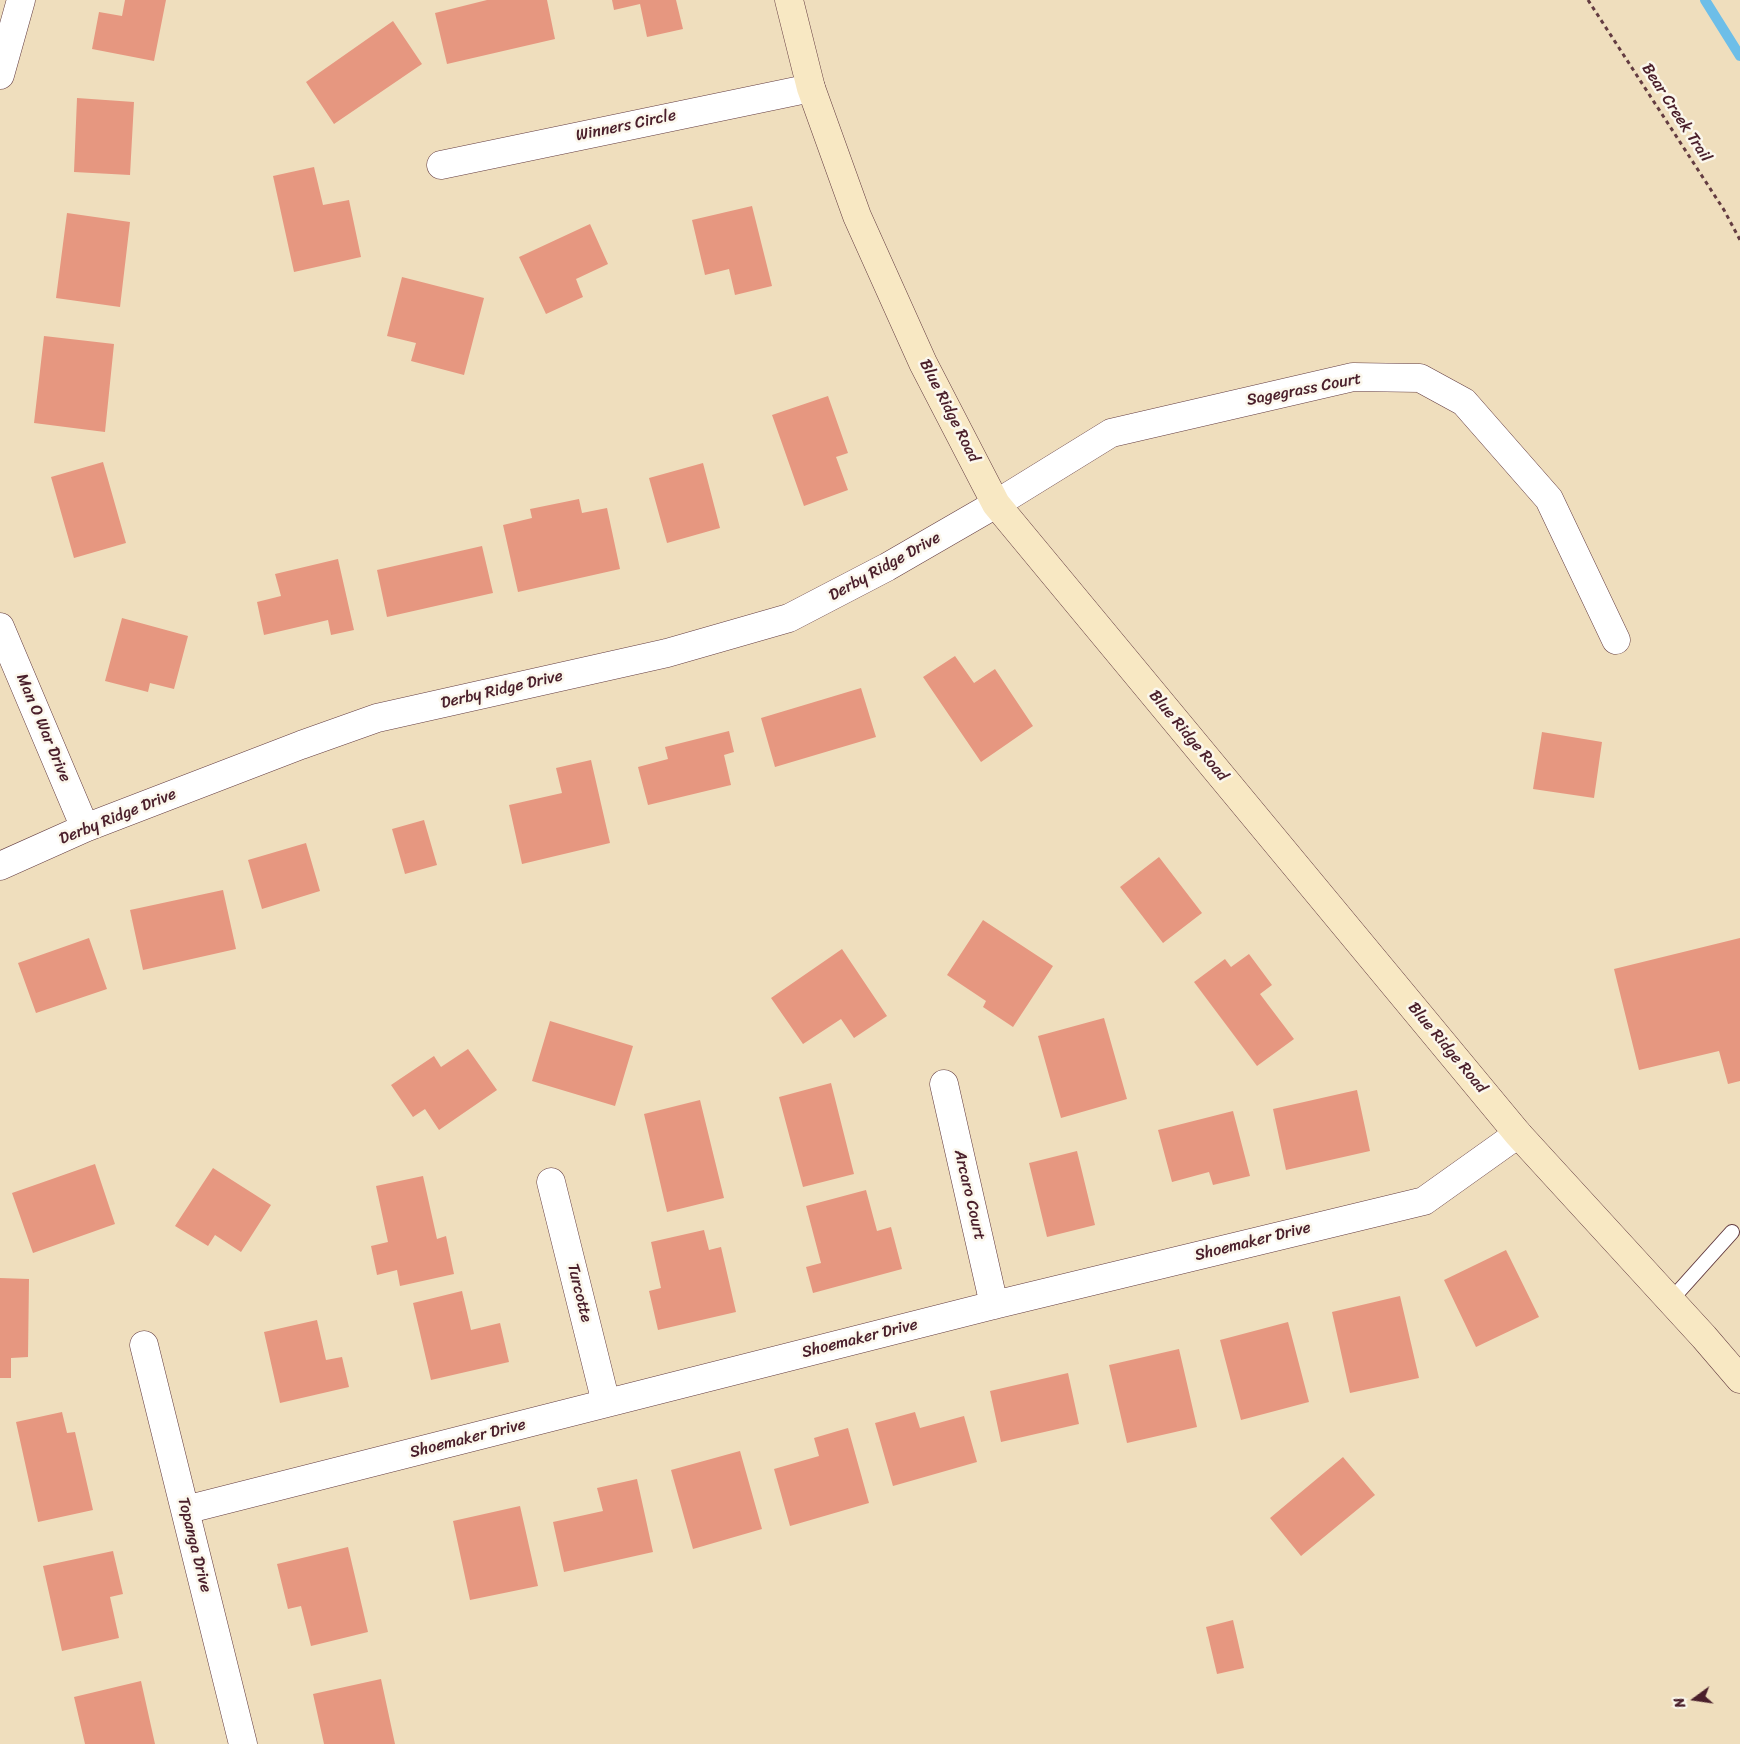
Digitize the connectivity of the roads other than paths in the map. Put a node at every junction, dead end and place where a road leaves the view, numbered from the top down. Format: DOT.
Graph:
graph roads {
  1 [pos="21,0"];
  2 [pos="789,0"];
  3 [pos="0,75"];
  4 [pos="811,88"];
  5 [pos="441,165"];
  6 [pos="996,504"];
  7 [pos="0,627"];
  8 [pos="1616,640"];
  9 [pos="86,828"];
  10 [pos="0,866"];
  11 [pos="944,1084"];
  12 [pos="1518,1134"];
  13 [pos="551,1182"];
  14 [pos="1732,1232"];
  15 [pos="1670,1300"];
  16 [pos="994,1305"];
  17 [pos="144,1345"];
  18 [pos="1740,1379"];
  19 [pos="606,1404"];
  20 [pos="185,1510"];
  21 [pos="243,1744"];
  1 -- 3 [label="street"];
  2 -- 4 [label="street, Blue Ridge Road"];
  4 -- 5 [label="street, Winners Circle"];
  4 -- 6 [label="street, Blue Ridge Road"];
  6 -- 8 [label="street, Sagegrass Court"];
  6 -- 9 [label="street, Derby Ridge Drive"];
  6 -- 12 [label="street, Blue Ridge Road"];
  7 -- 9 [label="street, Man O War Drive"];
  9 -- 10 [label="street, Derby Ridge Drive"];
  11 -- 16 [label="street, Arcaro Court"];
  12 -- 15 [label="street, Blue Ridge Road"];
  12 -- 16 [label="street, Shoemaker Drive"];
  13 -- 19 [label="street, Turcotte"];
  14 -- 15 [label="lane"];
  15 -- 18 [label="street, Blue Ridge Road"];
  16 -- 19 [label="street, Shoemaker Drive"];
  17 -- 20 [label="street, Topanga Drive"];
  19 -- 20 [label="street, Shoemaker Drive"];
  20 -- 21 [label="street, Topanga Drive"];
}
